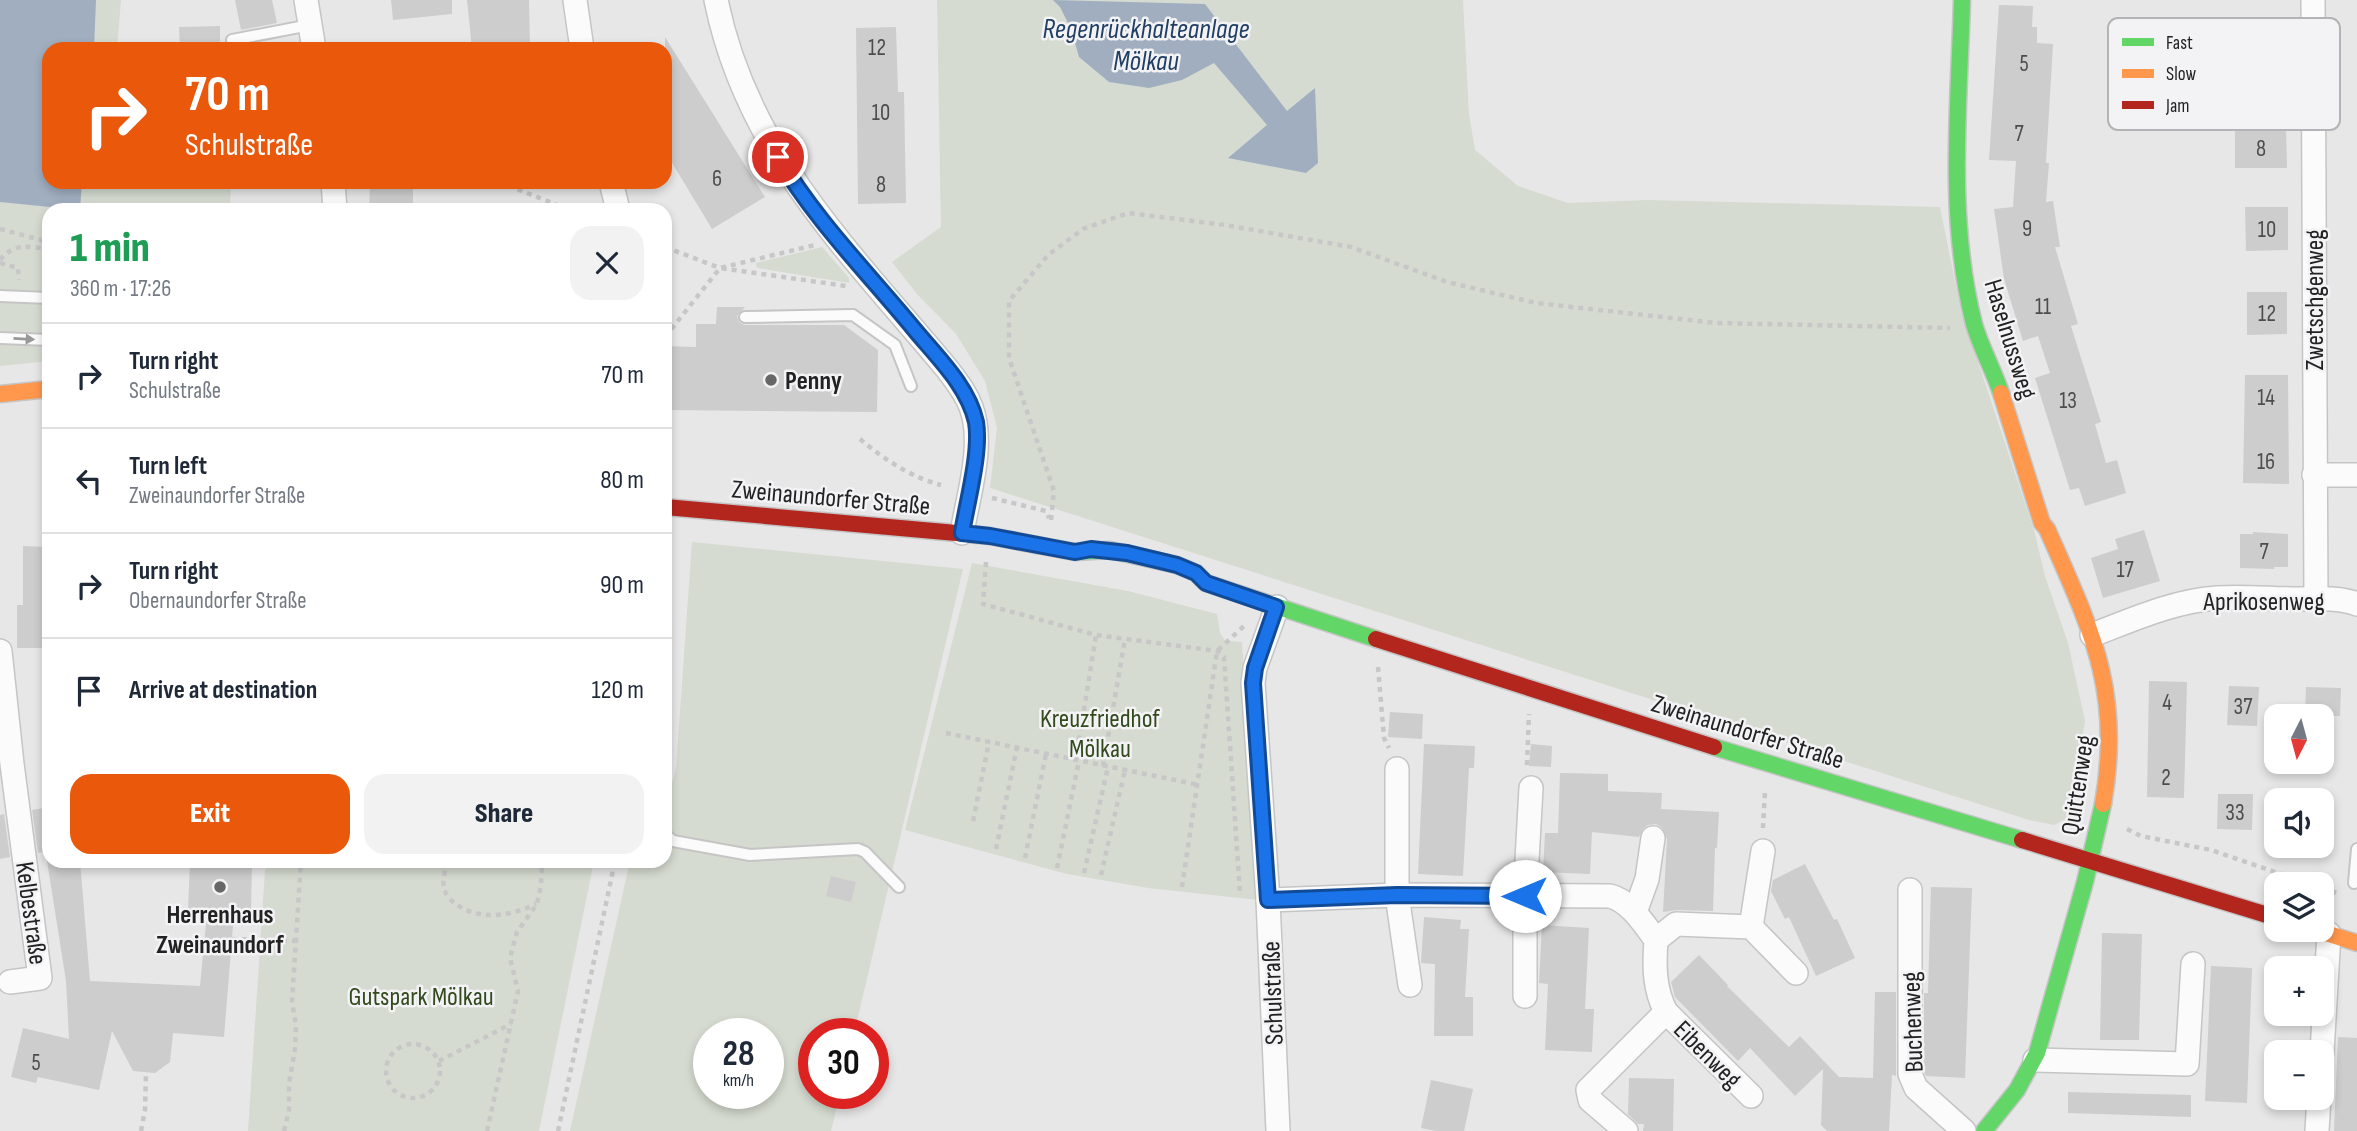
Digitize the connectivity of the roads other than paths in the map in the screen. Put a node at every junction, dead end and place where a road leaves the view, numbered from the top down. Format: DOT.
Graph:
graph roads {
  1 [pos="306,0"];
  2 [pos="575,0"];
  3 [pos="716,0"];
  4 [pos="1962,0"];
  5 [pos="2313,0"];
  6 [pos="2313,18"];
  7 [pos="310,25"];
  8 [pos="232,40"];
  9 [pos="313,42"];
  10 [pos="581,42"];
  11 [pos="2313,130"];
  12 [pos="0,296"];
  13 [pos="42,298"];
  14 [pos="745,317"];
  15 [pos="0,338"];
  16 [pos="42,340"];
  17 [pos="911,386"];
  18 [pos="42,390"];
  19 [pos="0,394"];
  20 [pos="2314,475"];
  21 [pos="2357,475"];
  22 [pos="672,508"];
  23 [pos="962,533"];
  24 [pos="1075,552"];
  25 [pos="1101,568"];
  26 [pos="1206,583"];
  27 [pos="1180,585"];
  28 [pos="2316,600"];
  29 [pos="2357,604"];
  30 [pos="1276,607"];
  31 [pos="2092,635"];
  32 [pos="0,651"];
  33 [pos="1396,769"];
  34 [pos="1531,788"];
  35 [pos="1653,838"];
  36 [pos="672,840"];
  37 [pos="2357,849"];
  38 [pos="1763,851"];
  39 [pos="2089,860"];
  40 [pos="2354,883"];
  41 [pos="899,887"];
  42 [pos="1910,890"];
  43 [pos="1397,895"];
  44 [pos="1525,896"];
  45 [pos="1268,900"];
  46 [pos="1635,912"];
  47 [pos="2264,914"];
  48 [pos="1751,927"];
  49 [pos="2334,936"];
  50 [pos="1656,940"];
  51 [pos="2321,942"];
  52 [pos="2357,943"];
  53 [pos="2193,964"];
  54 [pos="1796,973"];
  55 [pos="10,982"];
  56 [pos="1410,985"];
  57 [pos="1525,996"];
  58 [pos="1666,1012"];
  59 [pos="2322,1040"];
  60 [pos="2035,1060"];
  61 [pos="1751,1096"];
  62 [pos="2318,1110"];
  63 [pos="1278,1131"];
  64 [pos="1626,1131"];
  65 [pos="1964,1131"];
  66 [pos="1984,1131"];
  67 [pos="2317,1131"];
  1 -- 7 [label="street"];
  2 -- 10 [label="street"];
  3 -- 23 [label="street"];
  4 -- 31 [label="street, Haselnussweg"];
  5 -- 6 [label="street, Zwetschgenweg"];
  7 -- 8 [label="lane"];
  7 -- 9 [label="street"];
  11 -- 20 [label="street, Zwetschgenweg"];
  12 -- 13 [label="lane"];
  14 -- 17 [label="lane"];
  15 -- 16 [label="lane, one-way"];
  18 -- 19 [label="street"];
  20 -- 21 [label="street"];
  20 -- 28 [label="street, Zwetschgenweg"];
  22 -- 23 [label="street, Zweinaundorfer Straße"];
  23 -- 24 [label="street, Zweinaundorfer Straße"];
  24 -- 25 [label="street, Zweinaundorfer Straße"];
  24 -- 26 [label="street, Zweinaundorfer Straße"];
  26 -- 27 [label="street, Zweinaundorfer Straße"];
  26 -- 30 [label="street, Zweinaundorfer Straße"];
  28 -- 29 [label="street, Aprikosenweg"];
  28 -- 31 [label="street, Aprikosenweg"];
  30 -- 39 [label="street, Zweinaundorfer Straße"];
  30 -- 45 [label="street, Schulstraße"];
  31 -- 39 [label="street, Quittenweg"];
  32 -- 55 [label="street, Kelbestraße"];
  33 -- 43 [label="street"];
  34 -- 44 [label="street"];
  35 -- 46 [label="street"];
  36 -- 41 [label="lane"];
  37 -- 40 [label="lane"];
  38 -- 48 [label="street"];
  39 -- 47 [label="street, Zweinaundorfer Straße"];
  39 -- 60 [label="street"];
  42 -- 65 [label="street, Buchenweg"];
  43 -- 44 [label="street"];
  43 -- 45 [label="street"];
  43 -- 56 [label="street"];
  44 -- 46 [label="street"];
  44 -- 57 [label="street"];
  45 -- 63 [label="street, Schulstraße"];
  46 -- 50 [label="street"];
  48 -- 50 [label="street"];
  48 -- 54 [label="street"];
  49 -- 52 [label="street"];
  50 -- 58 [label="street, Eibenweg"];
  51 -- 59 [label="street"];
  53 -- 60 [label="street"];
  58 -- 61 [label="street, Eibenweg"];
  58 -- 64 [label="street, Eibenweg"];
  60 -- 66 [label="street"];
  62 -- 67 [label="street"];
}
